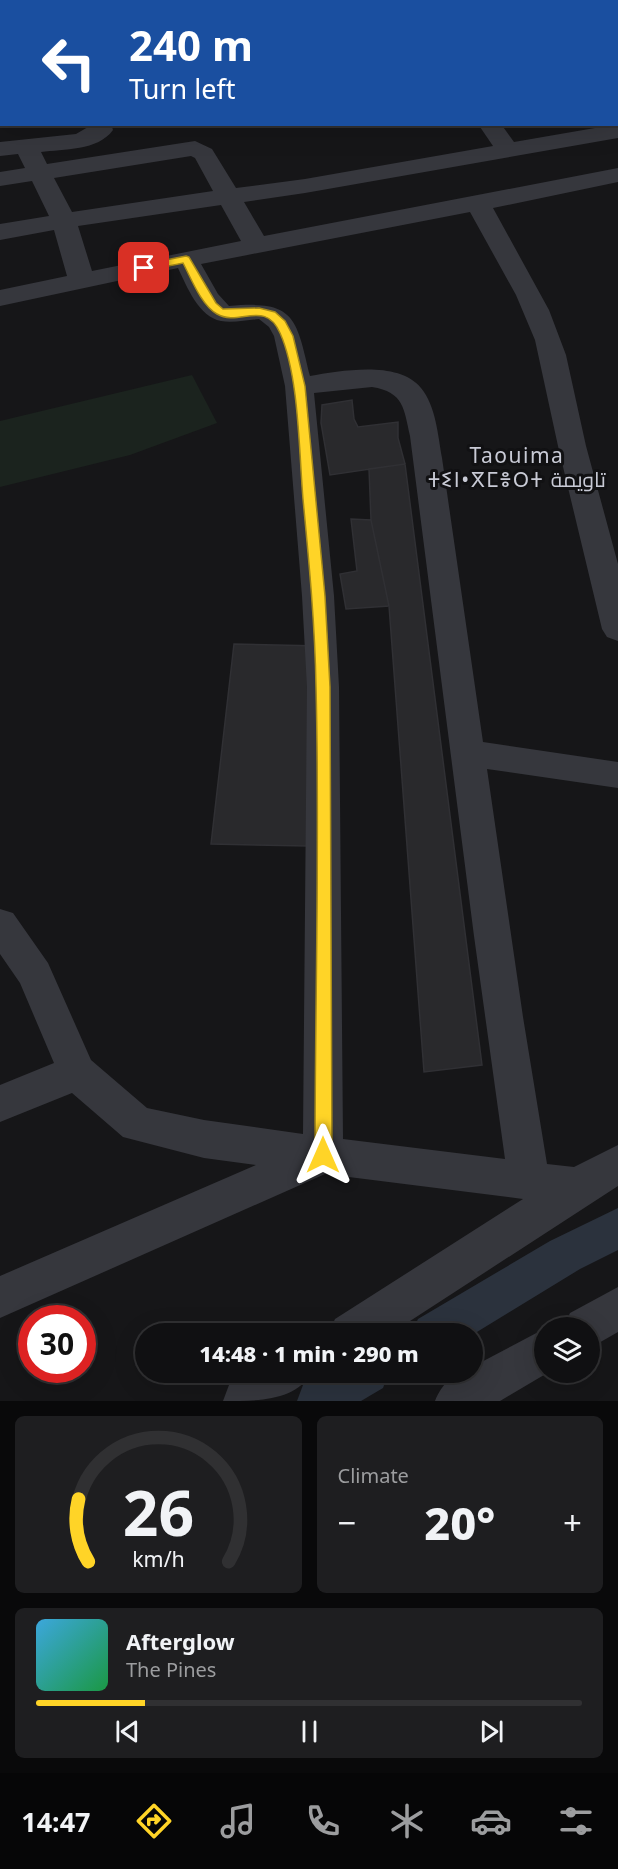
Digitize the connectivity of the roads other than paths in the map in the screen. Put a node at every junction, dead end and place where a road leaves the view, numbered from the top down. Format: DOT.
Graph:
graph roads {
  1 [pos="100,126"];
  2 [pos="490,126"];
  3 [pos="617,128"];
  4 [pos="26,146"];
  5 [pos="0,149"];
  6 [pos="507,149"];
  7 [pos="39,172"];
  8 [pos="618,176"];
  9 [pos="0,179"];
  10 [pos="421,190"];
  11 [pos="228,197"];
  12 [pos="479,205"];
  13 [pos="64,220"];
  14 [pos="0,232"];
  15 [pos="256,245"];
  16 [pos="186,259"];
  17 [pos="82,281"];
  18 [pos="0,297"];
  19 [pos="299,386"];
  20 [pos="618,629"];
  21 [pos="469,753"];
  22 [pos="618,775"];
  23 [pos="0,924"];
  24 [pos="77,1072"];
  25 [pos="0,1104"];
  26 [pos="323,1155"];
  27 [pos="618,1164"];
  28 [pos="529,1179"];
  29 [pos="578,1187"];
  30 [pos="0,1297"];
  31 [pos="618,1308"];
  32 [pos="600,1319"];
  33 [pos="367,1323"];
  34 [pos="534,1357"];
  35 [pos="273,1383"];
  36 [pos="245,1401"];
  37 [pos="457,1401"];
  1 -- 4 [label="street"];
  2 -- 6 [label="street"];
  3 -- 6 [label="street"];
  4 -- 5 [label="street"];
  4 -- 7 [label="street"];
  6 -- 10 [label="street"];
  7 -- 9 [label="street"];
  7 -- 11 [label="street"];
  7 -- 13 [label="street"];
  8 -- 12 [label="street"];
  10 -- 11 [label="street"];
  10 -- 12 [label="street"];
  10 -- 15 [label="street"];
  11 -- 13 [label="street"];
  11 -- 15 [label="street"];
  12 -- 20 [label="street"];
  13 -- 14 [label="street"];
  13 -- 17 [label="street"];
  15 -- 16 [label="street"];
  16 -- 17 [label="street"];
  16 -- 19 [label="street"];
  17 -- 18 [label="street"];
  19 -- 21 [label="street"];
  19 -- 26 [label="street"];
  21 -- 22 [label="street"];
  21 -- 28 [label="street"];
  23 -- 24 [label="street"];
  24 -- 25 [label="street"];
  24 -- 26 [label="street"];
  26 -- 28 [label="street"];
  26 -- 30 [label="street"];
  27 -- 29 [label="street"];
  28 -- 29 [label="street"];
  29 -- 33 [label="street"];
  31 -- 32 [label="street"];
  34 -- 37 [label="street"];
  35 -- 36 [label="street"];
}
